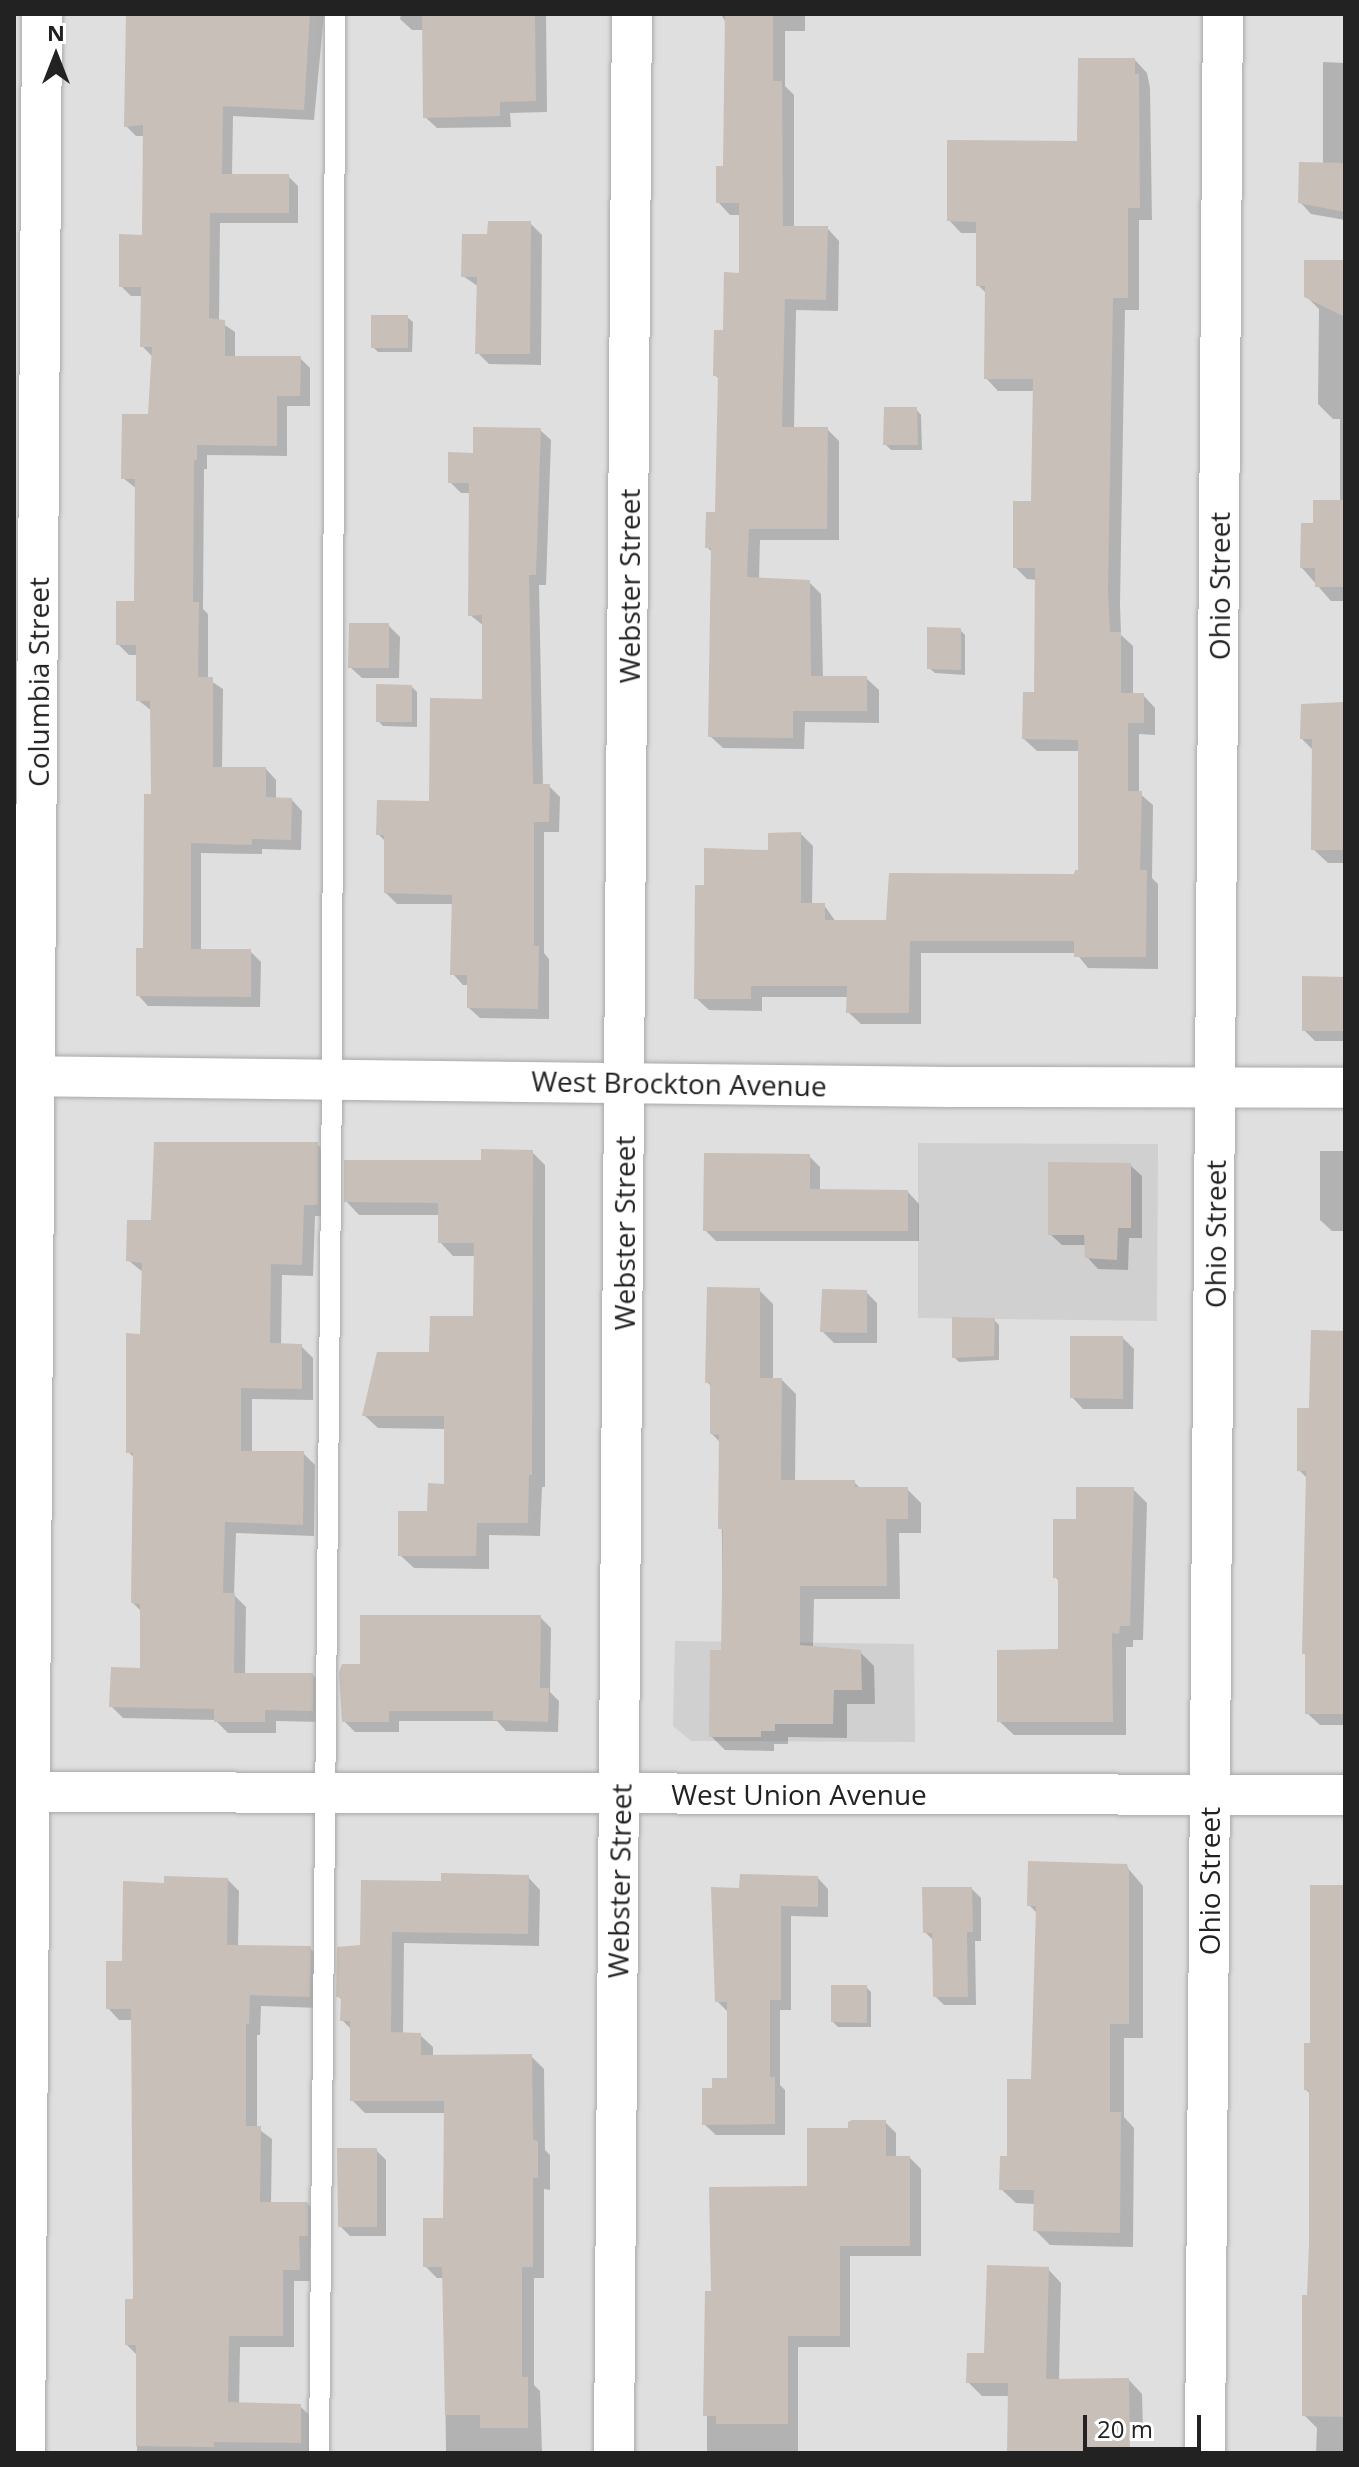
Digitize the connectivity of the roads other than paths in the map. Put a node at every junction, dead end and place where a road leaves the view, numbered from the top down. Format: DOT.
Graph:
graph roads {
  1 [pos="42,14"];
  2 [pos="335,14"];
  3 [pos="632,14"];
  4 [pos="1223,14"];
  5 [pos="25,1076"];
  6 [pos="332,1078"];
  7 [pos="624,1082"];
  8 [pos="1216,1087"];
  9 [pos="1345,1088"];
  10 [pos="22,1792"];
  11 [pos="325,1793"];
  12 [pos="1210,1794"];
  13 [pos="619,1795"];
  14 [pos="1345,1795"];
  15 [pos="25,2453"];
  16 [pos="319,2453"];
  17 [pos="614,2453"];
  18 [pos="1205,2453"];
  1 -- 5 [label="street, Columbia Street"];
  2 -- 6 [label="lane"];
  3 -- 7 [label="street, Webster Street"];
  4 -- 8 [label="street, Ohio Street"];
  5 -- 6 [label="street, West Brockton Avenue"];
  5 -- 10 [label="street, Columbia Street"];
  6 -- 7 [label="street, West Brockton Avenue"];
  6 -- 11 [label="lane"];
  7 -- 8 [label="street, West Brockton Avenue"];
  7 -- 13 [label="street, Webster Street"];
  8 -- 9 [label="street, West Brockton Avenue"];
  8 -- 12 [label="street, Ohio Street"];
  10 -- 11 [label="street, West Union Avenue"];
  10 -- 15 [label="street, Columbia Street"];
  11 -- 13 [label="street, West Union Avenue"];
  11 -- 16 [label="lane"];
  12 -- 13 [label="street, West Union Avenue"];
  12 -- 14 [label="street, West Union Avenue"];
  12 -- 18 [label="street, Ohio Street"];
  13 -- 17 [label="street, Webster Street"];
}
